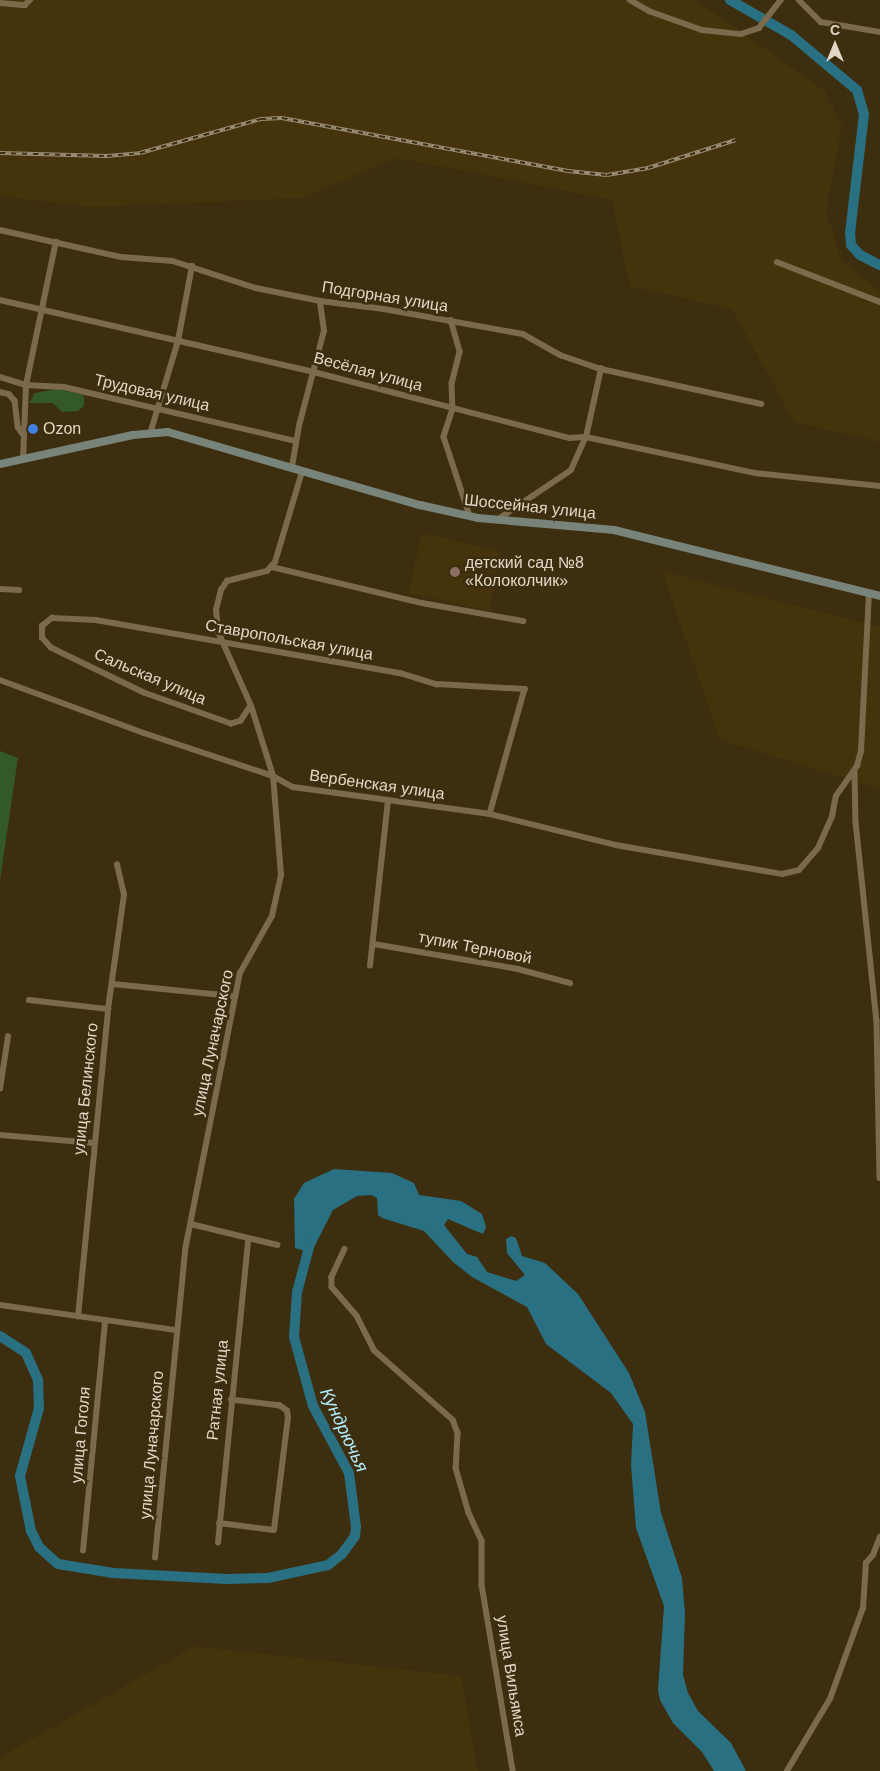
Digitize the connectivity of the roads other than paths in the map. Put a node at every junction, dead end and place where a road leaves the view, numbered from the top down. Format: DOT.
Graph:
graph roads {
  1 [pos="30,0"];
  2 [pos="630,0"];
  3 [pos="781,0"];
  4 [pos="799,0"];
  5 [pos="0,3"];
  6 [pos="880,32"];
  7 [pos="0,230"];
  8 [pos="56,242"];
  9 [pos="777,262"];
  10 [pos="192,266"];
  11 [pos="0,300"];
  12 [pos="320,301"];
  13 [pos="880,302"];
  14 [pos="40,309"];
  15 [pos="451,320"];
  16 [pos="178,341"];
  17 [pos="601,369"];
  18 [pos="314,372"];
  19 [pos="0,377"];
  20 [pos="26,384"];
  21 [pos="0,392"];
  22 [pos="761,404"];
  23 [pos="156,407"];
  24 [pos="453,409"];
  25 [pos="150,434"];
  26 [pos="23,435"];
  27 [pos="586,437"];
  28 [pos="296,441"];
  29 [pos="23,460"];
  30 [pos="0,464"];
  31 [pos="292,467"];
  32 [pos="302,472"];
  33 [pos="880,486"];
  34 [pos="470,516"];
  35 [pos="498,520"];
  36 [pos="272,567"];
  37 [pos="0,589"];
  38 [pos="19,590"];
  39 [pos="869,593"];
  40 [pos="880,596"];
  41 [pos="523,621"];
  42 [pos="42,634"];
  43 [pos="224,644"];
  44 [pos="0,680"];
  45 [pos="251,706"];
  46 [pos="855,770"];
  47 [pos="273,776"];
  48 [pos="388,801"];
  49 [pos="490,814"];
  50 [pos="117,865"];
  51 [pos="374,944"];
  52 [pos="370,966"];
  53 [pos="570,983"];
  54 [pos="113,984"];
  55 [pos="234,996"];
  56 [pos="29,1000"];
  57 [pos="108,1009"];
  58 [pos="8,1037"];
  59 [pos="0,1089"];
  60 [pos="0,1135"];
  61 [pos="94,1143"];
  62 [pos="880,1178"];
  63 [pos="191,1224"];
  64 [pos="248,1240"];
  65 [pos="278,1245"];
  66 [pos="346,1249"];
  67 [pos="0,1305"];
  68 [pos="78,1317"];
  69 [pos="105,1322"];
  70 [pos="176,1330"];
  71 [pos="231,1400"];
  72 [pos="219,1523"];
  73 [pos="880,1536"];
  74 [pos="218,1543"];
  75 [pos="84,1551"];
  76 [pos="155,1558"];
  77 [pos="513,1771"];
  78 [pos="787,1771"];
  1 -- 5 [label="street"];
  2 -- 3 [label="street"];
  4 -- 6 [label="street"];
  7 -- 8 [label="street, Подгорная улица"];
  8 -- 10 [label="street, Подгорная улица"];
  8 -- 14 [label="street"];
  9 -- 13 [label="street"];
  10 -- 12 [label="street, Подгорная улица"];
  10 -- 16 [label="street"];
  11 -- 14 [label="street, Весёлая улица"];
  12 -- 15 [label="street, Подгорная улица"];
  12 -- 18 [label="street"];
  14 -- 16 [label="street, Весёлая улица"];
  14 -- 20 [label="street"];
  15 -- 17 [label="street, Подгорная улица"];
  15 -- 24 [label="street"];
  16 -- 18 [label="street, Весёлая улица"];
  16 -- 23 [label="street"];
  17 -- 22 [label="street, Подгорная улица"];
  17 -- 27 [label="street"];
  18 -- 24 [label="street, Весёлая улица"];
  18 -- 28 [label="street"];
  19 -- 20 [label="street, Трудовая улица"];
  20 -- 23 [label="street, Трудовая улица"];
  20 -- 26 [label="street"];
  21 -- 26 [label="street"];
  23 -- 25 [label="street"];
  23 -- 28 [label="street, Трудовая улица"];
  24 -- 27 [label="street, Весёлая улица"];
  24 -- 34 [label="street"];
  25 -- 29 [label="main road, Шоссейная улица"];
  25 -- 31 [label="main road, Шоссейная улица"];
  26 -- 29 [label="street"];
  27 -- 33 [label="street, Весёлая улица"];
  27 -- 35 [label="street"];
  28 -- 31 [label="street"];
  29 -- 30 [label="main road, Шоссейная улица"];
  31 -- 32 [label="main road, Шоссейная улица"];
  32 -- 34 [label="main road, Шоссейная улица"];
  32 -- 36 [label="street"];
  34 -- 35 [label="main road, Шоссейная улица"];
  35 -- 39 [label="main road, Шоссейная улица"];
  36 -- 41 [label="street"];
  36 -- 43 [label="street, улица Луначарского"];
  37 -- 38 [label="street"];
  39 -- 40 [label="main road, Шоссейная улица"];
  39 -- 46 [label="street"];
  42 -- 43 [label="street, Ставропольская улица"];
  42 -- 45 [label="street, Сальская улица"];
  43 -- 45 [label="street, улица Луначарского"];
  43 -- 49 [label="street, Ставропольская улица"];
  44 -- 47 [label="street, Вербенская улица"];
  45 -- 47 [label="street, улица Луначарского"];
  46 -- 49 [label="street, Вербенская улица"];
  46 -- 62 [label="street"];
  47 -- 48 [label="street, Вербенская улица"];
  47 -- 55 [label="street, улица Луначарского"];
  48 -- 49 [label="street, Вербенская улица"];
  48 -- 51 [label="street"];
  50 -- 54 [label="street, улица Белинского"];
  51 -- 52 [label="street"];
  51 -- 53 [label="street, тупик Терновой"];
  54 -- 55 [label="street"];
  54 -- 57 [label="street, улица Белинского"];
  55 -- 63 [label="street, улица Луначарского"];
  56 -- 57 [label="street"];
  57 -- 61 [label="street, улица Белинского"];
  58 -- 59 [label="street"];
  60 -- 61 [label="street"];
  61 -- 68 [label="street, улица Белинского"];
  63 -- 64 [label="street"];
  63 -- 70 [label="street, улица Луначарского"];
  64 -- 65 [label="street"];
  64 -- 71 [label="street, Ратная улица"];
  66 -- 77 [label="street, улица Вильямса"];
  67 -- 68 [label="street"];
  68 -- 69 [label="street"];
  69 -- 70 [label="street"];
  69 -- 75 [label="street, улица Гоголя"];
  70 -- 76 [label="street, улица Луначарского"];
  71 -- 72 [label="street, Ратная улица"];
  71 -- 72 [label="street"];
  72 -- 74 [label="street, Ратная улица"];
  73 -- 78 [label="street"];
}
